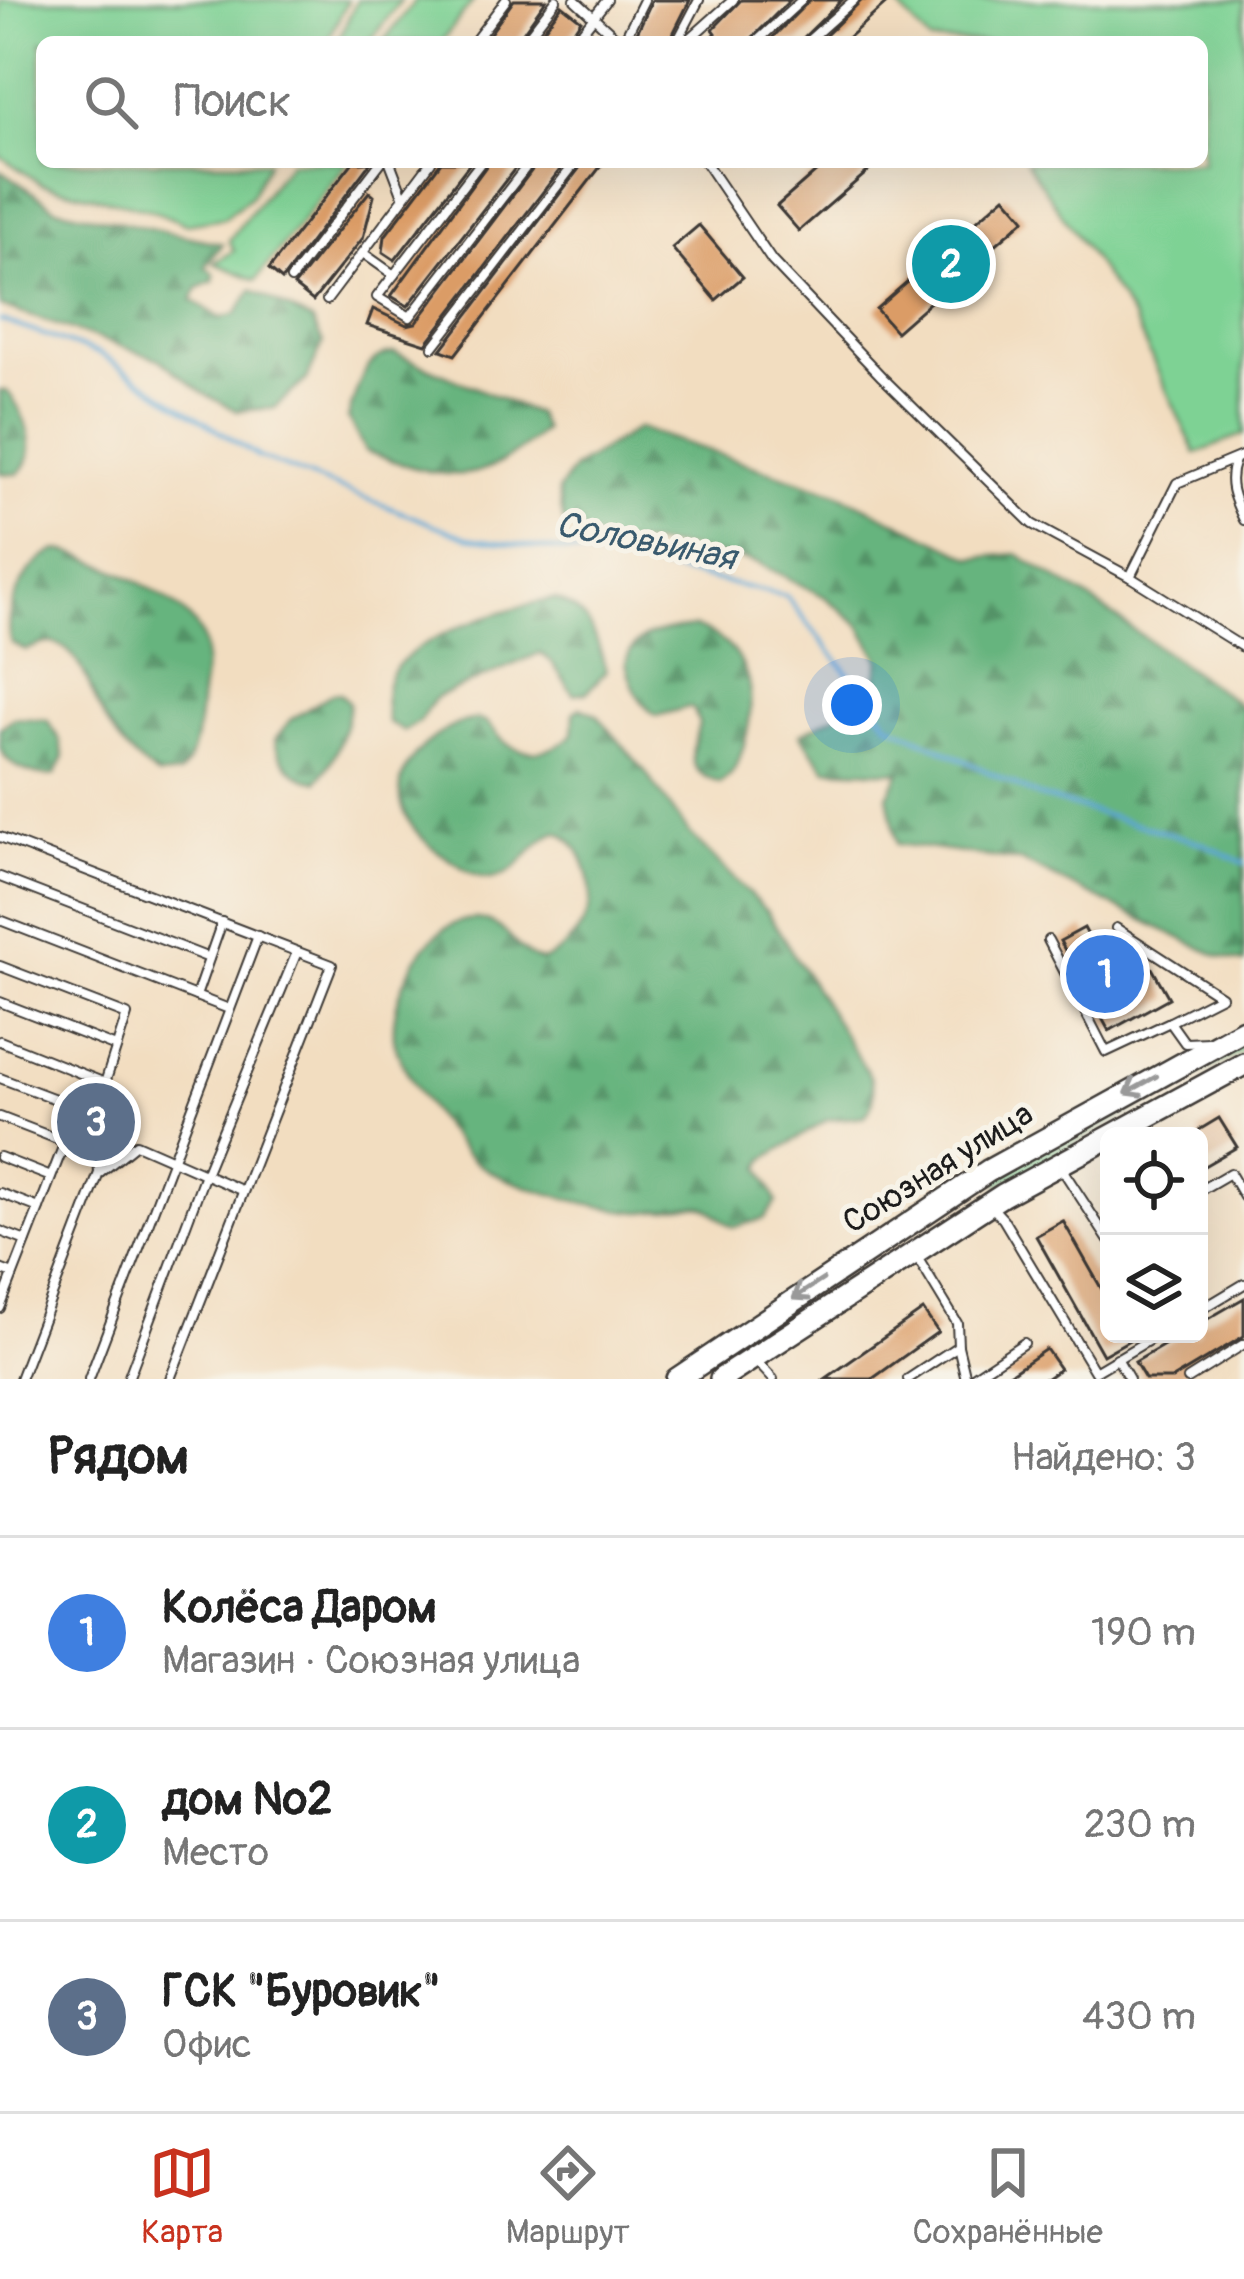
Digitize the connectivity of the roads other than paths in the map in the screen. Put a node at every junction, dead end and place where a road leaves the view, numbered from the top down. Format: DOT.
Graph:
graph roads {
  1 [pos="506,0"];
  2 [pos="556,0"];
  3 [pos="575,0"];
  4 [pos="607,0"];
  5 [pos="644,0"];
  6 [pos="699,0"];
  7 [pos="734,0"];
  8 [pos="802,0"];
  9 [pos="854,0"];
  10 [pos="594,16"];
  11 [pos="479,36"];
  12 [pos="529,36"];
  13 [pos="579,36"];
  14 [pos="616,36"];
  15 [pos="625,36"];
  16 [pos="684,36"];
  17 [pos="689,36"];
  18 [pos="763,36"];
  19 [pos="814,36"];
  20 [pos="380,168"];
  21 [pos="388,168"];
  22 [pos="426,168"];
  23 [pos="476,168"];
  24 [pos="525,168"];
  25 [pos="571,168"];
  26 [pos="709,168"];
  27 [pos="404,198"];
  28 [pos="363,253"];
  29 [pos="394,275"];
  30 [pos="291,279"];
  31 [pos="327,300"];
  32 [pos="433,346"];
  33 [pos="1240,457"];
  34 [pos="1244,520"];
  35 [pos="1130,578"];
  36 [pos="1244,648"];
  37 [pos="0,837"];
  38 [pos="0,878"];
  39 [pos="0,920"];
  40 [pos="222,922"];
  41 [pos="1116,928"];
  42 [pos="258,936"];
  43 [pos="1048,940"];
  44 [pos="297,952"];
  45 [pos="209,958"];
  46 [pos="0,966"];
  47 [pos="196,996"];
  48 [pos="0,1003"];
  49 [pos="229,1009"];
  50 [pos="1170,1022"];
  51 [pos="1244,1030"];
  52 [pos="0,1041"];
  53 [pos="1222,1041"];
  54 [pos="117,1048"];
  55 [pos="1244,1064"];
  56 [pos="0,1078"];
  57 [pos="105,1083"];
  58 [pos="95,1114"];
  59 [pos="0,1117"];
  60 [pos="0,1157"];
  61 [pos="172,1159"];
  62 [pos="1057,1163"];
  63 [pos="99,1174"];
  64 [pos="205,1174"];
  65 [pos="51,1177"];
  66 [pos="1208,1186"];
  67 [pos="241,1190"];
  68 [pos="0,1193"];
  69 [pos="1244,1197"];
  70 [pos="988,1204"];
  71 [pos="39,1208"];
  72 [pos="0,1231"];
  73 [pos="1105,1235"];
  74 [pos="26,1241"];
  75 [pos="913,1251"];
  76 [pos="0,1269"];
  77 [pos="14,1274"];
  78 [pos="1244,1284"];
  79 [pos="1208,1306"];
  80 [pos="0,1307"];
  81 [pos="1024,1343"];
  82 [pos="1143,1343"];
  83 [pos="1244,1344"];
  84 [pos="958,1346"];
  85 [pos="752,1357"];
  86 [pos="1117,1358"];
  87 [pos="20,1379"];
  88 [pos="89,1379"];
  89 [pos="128,1379"];
  90 [pos="170,1379"];
  91 [pos="677,1379"];
  92 [pos="721,1379"];
  93 [pos="773,1379"];
  94 [pos="908,1379"];
  95 [pos="968,1379"];
  96 [pos="1130,1379"];
  97 [pos="1188,1379"];
  1 -- 11 [label="lane"];
  2 -- 12 [label="lane"];
  3 -- 10 [label="lane"];
  4 -- 10 [label="lane"];
  5 -- 15 [label="lane"];
  6 -- 16 [label="lane"];
  7 -- 17 [label="lane"];
  8 -- 18 [label="lane"];
  9 -- 19 [label="lane"];
  10 -- 13 [label="lane"];
  10 -- 14 [label="lane"];
  20 -- 30 [label="lane"];
  21 -- 27 [label="lane"];
  22 -- 27 [label="lane"];
  23 -- 29 [label="lane"];
  24 -- 29 [label="lane"];
  25 -- 32 [label="lane"];
  26 -- 35 [label="lane"];
  27 -- 28 [label="lane"];
  28 -- 29 [label="lane"];
  28 -- 31 [label="lane"];
  33 -- 34 [label="lane"];
  33 -- 35 [label="lane"];
  35 -- 36 [label="lane"];
  37 -- 40 [label="lane"];
  38 -- 45 [label="lane"];
  39 -- 47 [label="lane"];
  40 -- 42 [label="lane"];
  40 -- 45 [label="lane"];
  41 -- 50 [label="lane"];
  42 -- 44 [label="lane"];
  42 -- 49 [label="lane"];
  43 -- 50 [label="lane"];
  44 -- 64 [label="lane"];
  44 -- 67 [label="lane"];
  45 -- 47 [label="lane"];
  46 -- 54 [label="lane"];
  47 -- 49 [label="lane"];
  48 -- 54 [label="lane"];
  49 -- 61 [label="lane"];
  50 -- 53 [label="lane"];
  51 -- 53 [label="main road, Союзная улица"];
  52 -- 57 [label="lane"];
  53 -- 91 [label="main road, Союзная улица, one-way"];
  54 -- 57 [label="lane"];
  55 -- 62 [label="main road, Союзная улица"];
  56 -- 58 [label="lane"];
  57 -- 58 [label="lane"];
  58 -- 63 [label="lane"];
  59 -- 65 [label="lane"];
  60 -- 65 [label="lane"];
  61 -- 63 [label="lane"];
  61 -- 64 [label="lane"];
  61 -- 88 [label="lane"];
  62 -- 70 [label="main road, Союзная улица"];
  62 -- 73 [label="lane"];
  63 -- 87 [label="lane"];
  64 -- 67 [label="lane"];
  64 -- 89 [label="lane"];
  65 -- 71 [label="lane"];
  66 -- 69 [label="lane"];
  67 -- 90 [label="lane"];
  68 -- 71 [label="lane"];
  70 -- 75 [label="main road, Союзная улица"];
  70 -- 86 [label="lane"];
  71 -- 74 [label="lane"];
  72 -- 74 [label="lane"];
  74 -- 77 [label="lane"];
  75 -- 84 [label="lane"];
  75 -- 85 [label="main road, Союзная улица"];
  76 -- 77 [label="lane"];
  77 -- 80 [label="lane"];
  78 -- 79 [label="lane"];
  81 -- 95 [label="lane"];
  82 -- 86 [label="lane"];
  83 -- 97 [label="lane"];
  84 -- 94 [label="lane"];
  84 -- 95 [label="lane"];
  85 -- 92 [label="main road, Союзная улица"];
  85 -- 93 [label="lane"];
  86 -- 96 [label="lane"];
}
